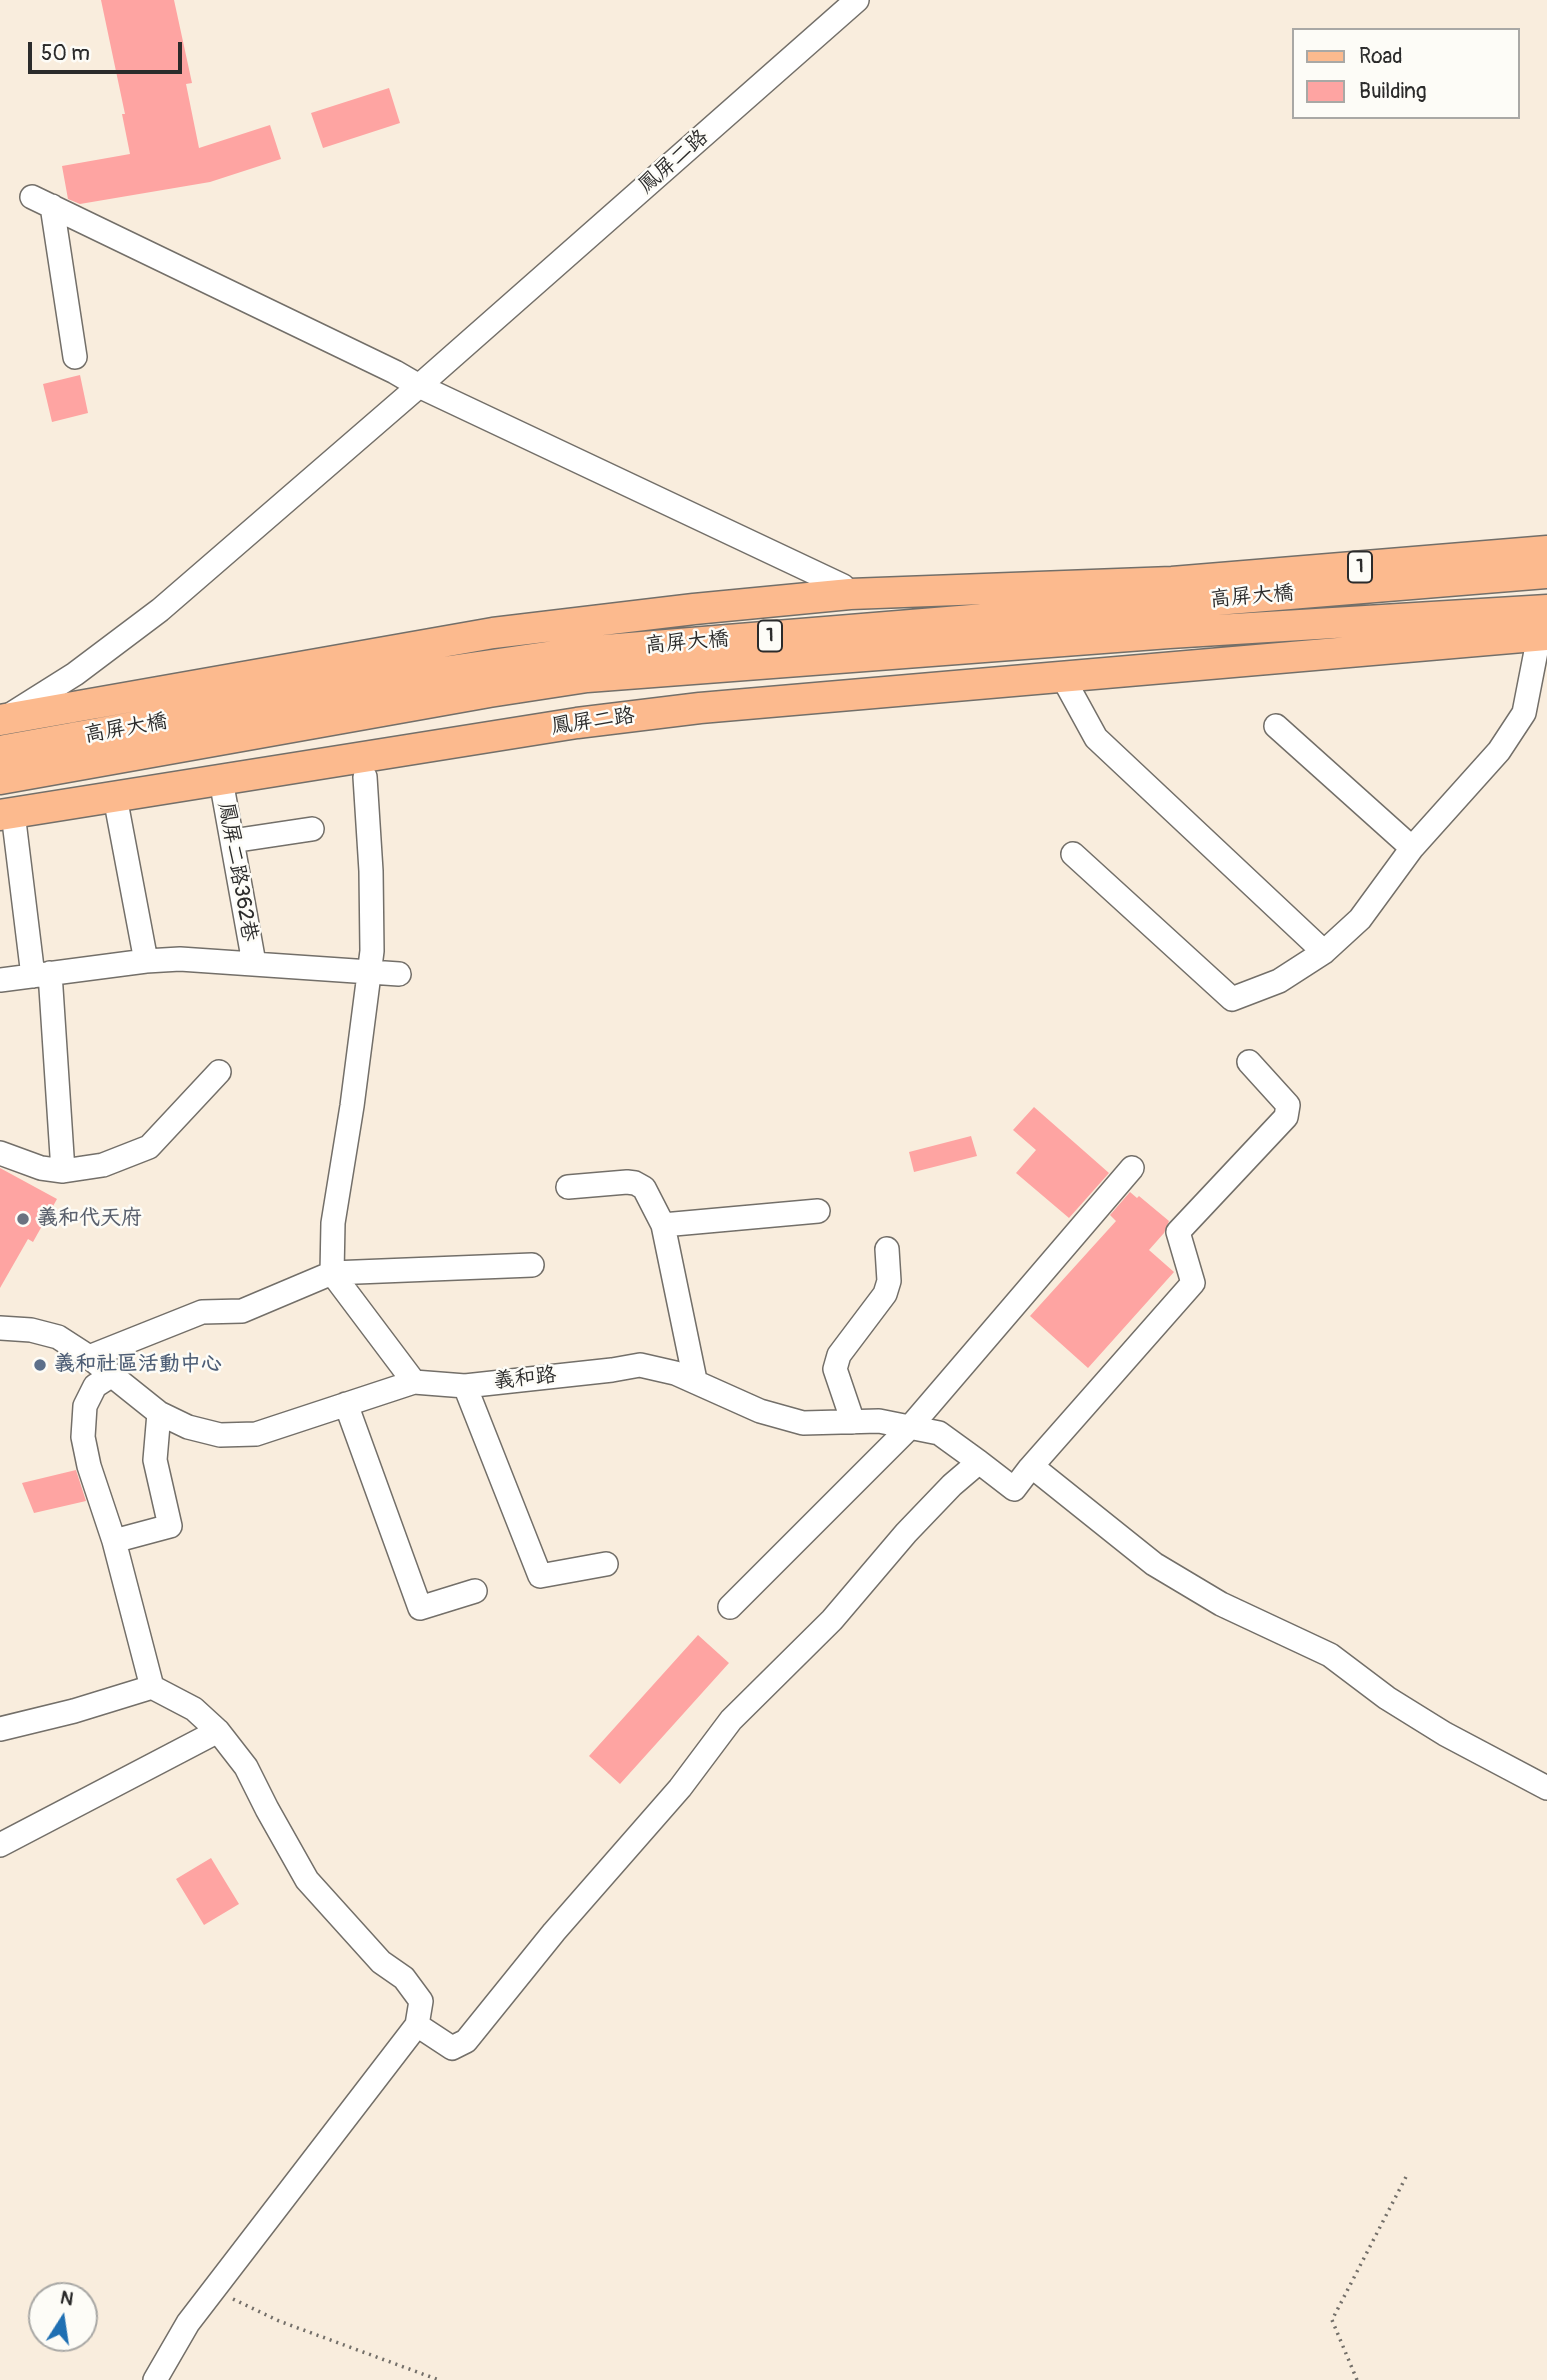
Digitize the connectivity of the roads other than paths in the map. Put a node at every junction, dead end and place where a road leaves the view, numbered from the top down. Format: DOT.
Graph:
graph roads {
  1 [pos="857,0"];
  2 [pos="75,357"];
  3 [pos="419,386"];
  4 [pos="1547,551"];
  5 [pos="1547,573"];
  6 [pos="1172,582"];
  7 [pos="849,594"];
  8 [pos="1544,627"];
  9 [pos="1062,676"];
  10 [pos="1,720"];
  11 [pos="1276,726"];
  12 [pos="0,751"];
  13 [pos="365,777"];
  14 [pos="0,779"];
  15 [pos="221,780"];
  16 [pos="115,797"];
  17 [pos="6,814"];
  18 [pos="312,829"];
  19 [pos="232,841"];
  20 [pos="1412,848"];
  21 [pos="1073,854"];
  22 [pos="1324,953"];
  23 [pos="146,961"];
  24 [pos="254,963"];
  25 [pos="369,971"];
  26 [pos="399,974"];
  27 [pos="41,975"];
  28 [pos="0,980"];
  29 [pos="1249,1062"];
  30 [pos="219,1072"];
  31 [pos="0,1153"];
  32 [pos="1132,1168"];
  33 [pos="63,1171"];
  34 [pos="568,1187"];
  35 [pos="818,1211"];
  36 [pos="663,1225"];
  37 [pos="887,1249"];
  38 [pos="532,1265"];
  39 [pos="332,1273"];
  40 [pos="0,1328"];
  41 [pos="89,1357"];
  42 [pos="111,1375"];
  43 [pos="695,1380"];
  44 [pos="414,1382"];
  45 [pos="465,1385"];
  46 [pos="346,1404"];
  47 [pos="159,1413"];
  48 [pos="853,1422"];
  49 [pos="911,1426"];
  50 [pos="979,1462"];
  51 [pos="1030,1468"];
  52 [pos="114,1541"];
  53 [pos="606,1564"];
  54 [pos="475,1591"];
  55 [pos="730,1607"];
  56 [pos="152,1687"];
  57 [pos="0,1729"];
  58 [pos="218,1731"];
  59 [pos="1547,1788"];
  60 [pos="2,1838"];
  61 [pos="417,2025"];
  62 [pos="155,2380"];
  1 -- 3 [label="street, 鳳屏二路"];
  2 -- 3 [label="street"];
  3 -- 7 [label="street"];
  3 -- 10 [label="street, 鳳屏二路"];
  4 -- 6 [label="main road, 高屏大橋 / 1"];
  5 -- 12 [label="main road, 高屏大橋 / 1"];
  6 -- 7 [label="main road, 鳳屏二路 / 1"];
  7 -- 10 [label="main road, 鳳屏二路 / 1"];
  8 -- 9 [label="main road, 鳳屏二路"];
  8 -- 14 [label="main road, 高屏大橋 / 1"];
  8 -- 20 [label="street"];
  9 -- 15 [label="main road, 鳳屏二路"];
  9 -- 22 [label="street"];
  11 -- 20 [label="street"];
  13 -- 25 [label="street"];
  15 -- 16 [label="main road, 鳳屏二路"];
  15 -- 19 [label="street, 鳳屏二路362巷"];
  16 -- 17 [label="main road, 鳳屏二路"];
  16 -- 23 [label="street"];
  17 -- 27 [label="street"];
  18 -- 19 [label="street"];
  19 -- 24 [label="street, 鳳屏二路362巷"];
  20 -- 22 [label="street"];
  21 -- 22 [label="street"];
  23 -- 24 [label="street"];
  23 -- 27 [label="street"];
  24 -- 25 [label="street"];
  25 -- 26 [label="street"];
  25 -- 39 [label="street"];
  27 -- 28 [label="street"];
  27 -- 33 [label="street"];
  29 -- 51 [label="street"];
  30 -- 33 [label="street"];
  31 -- 33 [label="street"];
  32 -- 49 [label="street"];
  34 -- 36 [label="street"];
  35 -- 36 [label="street"];
  36 -- 43 [label="street"];
  37 -- 48 [label="street"];
  38 -- 39 [label="street"];
  39 -- 41 [label="street"];
  39 -- 44 [label="street"];
  40 -- 41 [label="street, 義和路"];
  41 -- 42 [label="street, 義和路"];
  42 -- 47 [label="street, 義和路"];
  42 -- 52 [label="street"];
  43 -- 45 [label="street, 義和路"];
  43 -- 48 [label="street, 義和路"];
  44 -- 45 [label="street, 義和路"];
  44 -- 46 [label="street, 義和路"];
  45 -- 53 [label="street"];
  46 -- 47 [label="street, 義和路"];
  46 -- 54 [label="street"];
  47 -- 52 [label="street"];
  48 -- 49 [label="street, 義和路"];
  49 -- 50 [label="street, 義和路"];
  49 -- 55 [label="street"];
  50 -- 51 [label="street, 義和路"];
  50 -- 61 [label="street"];
  51 -- 59 [label="street"];
  52 -- 56 [label="street"];
  56 -- 57 [label="street"];
  56 -- 58 [label="street"];
  58 -- 60 [label="street"];
  58 -- 61 [label="street"];
  61 -- 62 [label="street"];
}
